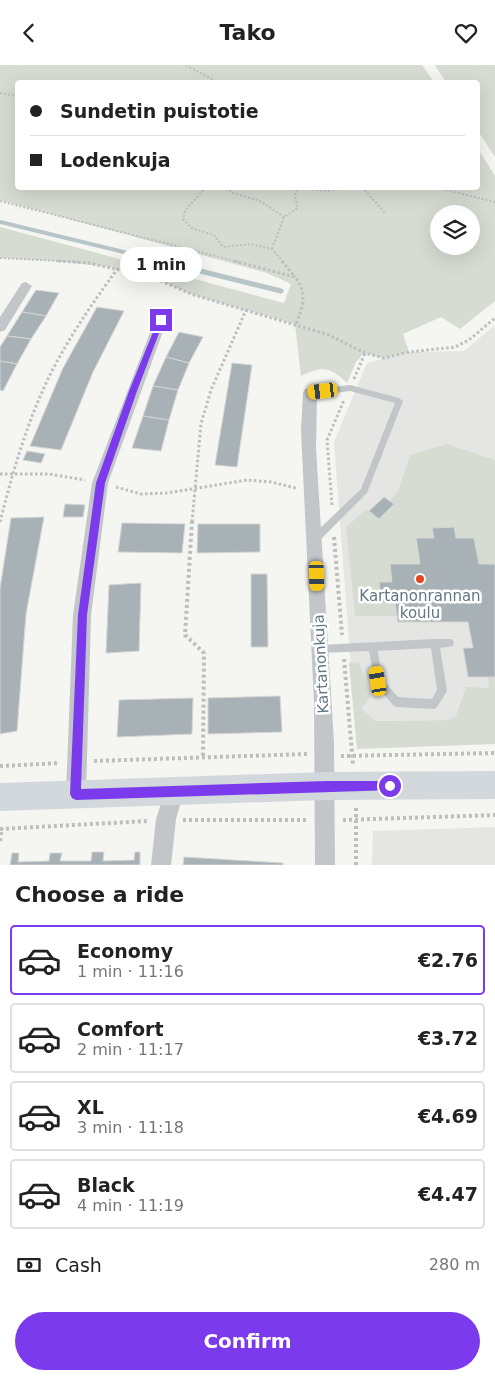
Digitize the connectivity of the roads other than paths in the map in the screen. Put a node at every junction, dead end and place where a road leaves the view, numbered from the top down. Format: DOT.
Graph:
graph roads {
  1 [pos="26,286"];
  2 [pos="161,320"];
  3 [pos="0,327"];
  4 [pos="310,393"];
  5 [pos="315,539"];
  6 [pos="435,643"];
  7 [pos="450,643"];
  8 [pos="372,646"];
  9 [pos="320,649"];
  10 [pos="495,785"];
  11 [pos="326,786"];
  12 [pos="174,792"];
  13 [pos="76,794"];
  14 [pos="0,797"];
  15 [pos="160,865"];
  16 [pos="325,865"];
  1 -- 3 [label="street"];
  2 -- 13 [label="street"];
  4 -- 5 [label="street, Kartanonkuja"];
  4 -- 5 [label="lane"];
  5 -- 9 [label="street, Kartanonkuja"];
  6 -- 7 [label="lane"];
  6 -- 8 [label="lane"];
  6 -- 8 [label="lane"];
  8 -- 9 [label="lane"];
  9 -- 11 [label="street, Kartanonkuja"];
  10 -- 11 [label="street"];
  11 -- 12 [label="street"];
  11 -- 16 [label="street, Kartanonkuja"];
  12 -- 13 [label="street"];
  12 -- 15 [label="street"];
  13 -- 14 [label="street"];
}
